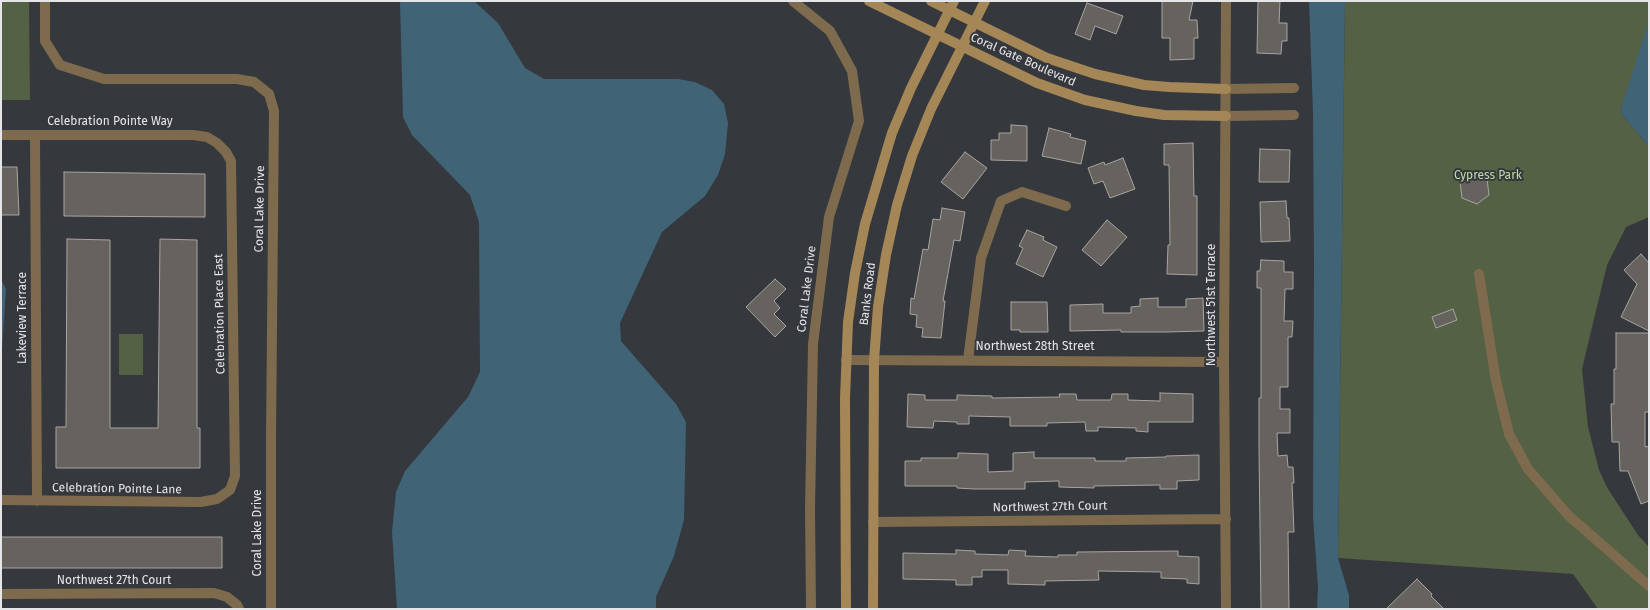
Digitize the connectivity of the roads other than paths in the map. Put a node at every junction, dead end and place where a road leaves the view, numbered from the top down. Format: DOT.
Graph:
graph roads {
  1 [pos="45,1"];
  2 [pos="793,1"];
  3 [pos="869,1"];
  4 [pos="931,1"];
  5 [pos="985,1"];
  6 [pos="1226,1"];
  7 [pos="952,6"];
  8 [pos="974,22"];
  9 [pos="937,35"];
  10 [pos="962,47"];
  11 [pos="1294,88"];
  12 [pos="1226,89"];
  13 [pos="1294,115"];
  14 [pos="1226,116"];
  15 [pos="1,135"];
  16 [pos="35,135"];
  17 [pos="217,142"];
  18 [pos="1066,206"];
  19 [pos="1479,274"];
  20 [pos="846,360"];
  21 [pos="874,360"];
  22 [pos="968,360"];
  23 [pos="1224,362"];
  24 [pos="230,490"];
  25 [pos="1,500"];
  26 [pos="37,501"];
  27 [pos="1226,519"];
  28 [pos="873,522"];
  29 [pos="1649,586"];
  30 [pos="1,594"];
  31 [pos="239,609"];
  32 [pos="271,609"];
  33 [pos="811,609"];
  34 [pos="846,609"];
  35 [pos="873,609"];
  36 [pos="1226,609"];
  1 -- 32 [label="street, Coral Lake Drive"];
  2 -- 33 [label="street, Coral Lake Drive"];
  3 -- 9 [label="street, Coral Gate Boulevard"];
  4 -- 7 [label="street, Coral Gate Boulevard"];
  5 -- 8 [label="street, Banks Road"];
  6 -- 12 [label="street, Northwest 51st Terrace"];
  7 -- 8 [label="street, Coral Gate Boulevard"];
  7 -- 9 [label="street, Banks Road"];
  8 -- 10 [label="street, Banks Road"];
  8 -- 12 [label="street, Coral Gate Boulevard"];
  9 -- 10 [label="street, Coral Gate Boulevard"];
  9 -- 20 [label="street, Banks Road"];
  10 -- 14 [label="street, Coral Gate Boulevard"];
  10 -- 21 [label="street, Banks Road"];
  11 -- 12 [label="street, Coral Gate Boulevard"];
  12 -- 14 [label="street, Northwest 51st Terrace"];
  13 -- 14 [label="street, Coral Gate Boulevard"];
  14 -- 23 [label="street, Northwest 51st Terrace"];
  15 -- 16 [label="street, Celebration Pointe Way"];
  16 -- 17 [label="street, Celebration Pointe Way"];
  16 -- 26 [label="street, Lakeview Terrace"];
  17 -- 24 [label="street, Celebration Place East"];
  18 -- 22 [label="street"];
  19 -- 29 [label="street"];
  20 -- 21 [label="street, Northwest 28th Street"];
  20 -- 34 [label="street, Banks Road"];
  21 -- 22 [label="street, Northwest 28th Street"];
  21 -- 28 [label="street, Banks Road"];
  22 -- 23 [label="street, Northwest 28th Street"];
  23 -- 27 [label="street, Northwest 51st Terrace"];
  24 -- 26 [label="street, Celebration Pointe Lane"];
  25 -- 26 [label="street, Celebration Pointe Lane"];
  27 -- 28 [label="street, Northwest 27th Court"];
  27 -- 36 [label="street, Northwest 51st Terrace"];
  28 -- 35 [label="street, Banks Road"];
  30 -- 31 [label="street, Northwest 27th Court"];
}
